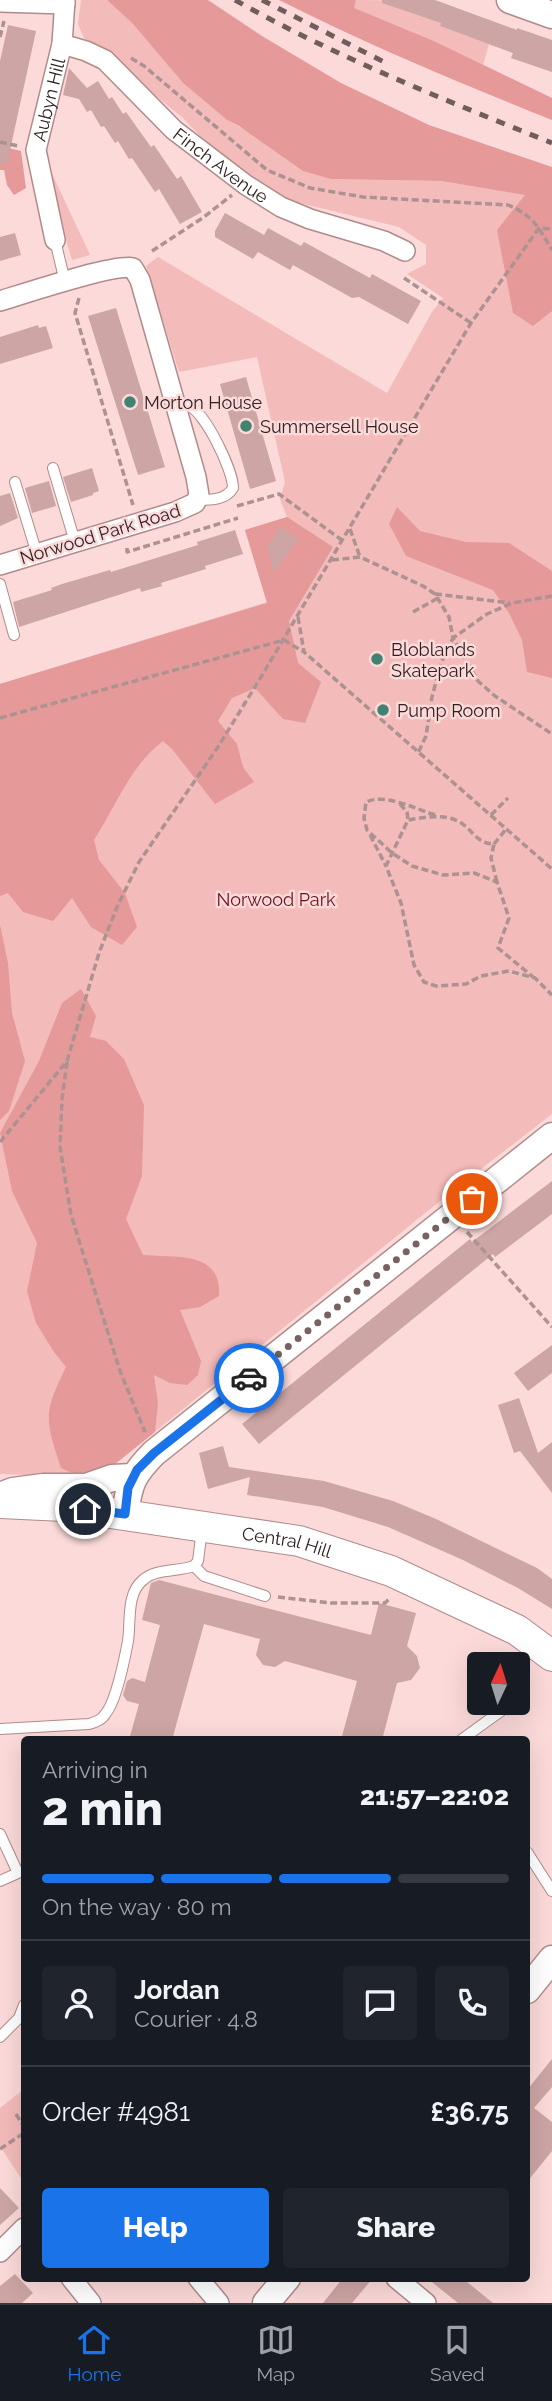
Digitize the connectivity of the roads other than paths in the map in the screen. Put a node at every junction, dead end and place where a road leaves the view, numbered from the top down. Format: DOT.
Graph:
graph roads {
  1 [pos="510,0"];
  2 [pos="0,2"];
  3 [pos="65,2"];
  4 [pos="552,15"];
  5 [pos="62,44"];
  6 [pos="55,240"];
  7 [pos="405,251"];
  8 [pos="65,282"];
  9 [pos="0,301"];
  10 [pos="176,407"];
  11 [pos="53,468"];
  12 [pos="15,482"];
  13 [pos="198,500"];
  14 [pos="75,542"];
  15 [pos="37,554"];
  16 [pos="0,565"];
  17 [pos="0,584"];
  18 [pos="14,635"];
  19 [pos="552,1136"];
  20 [pos="133,1478"];
  21 [pos="0,1496"];
  22 [pos="0,1503"];
  23 [pos="125,1514"];
  24 [pos="203,1525"];
  25 [pos="194,1566"];
  26 [pos="265,1596"];
  27 [pos="552,1656"];
  28 [pos="495,1715"];
  29 [pos="0,1729"];
  30 [pos="467,1736"];
  31 [pos="0,1834"];
  32 [pos="530,1857"];
  33 [pos="0,1881"];
  34 [pos="552,1891"];
  35 [pos="552,1959"];
  36 [pos="530,1986"];
  37 [pos="21,2013"];
  38 [pos="0,2037"];
  39 [pos="21,2231"];
  40 [pos="0,2252"];
  41 [pos="74,2282"];
  42 [pos="201,2282"];
  43 [pos="284,2282"];
  44 [pos="401,2282"];
  45 [pos="91,2303"];
  46 [pos="219,2303"];
  47 [pos="266,2303"];
  48 [pos="426,2303"];
  1 -- 4 [label="street"];
  2 -- 3 [label="street"];
  3 -- 5 [label="street, Aubyn Hill"];
  5 -- 6 [label="street, Aubyn Hill"];
  5 -- 7 [label="street, Finch Avenue"];
  6 -- 8 [label="lane, Aubyn Hill"];
  8 -- 9 [label="street"];
  8 -- 10 [label="street"];
  10 -- 13 [label="street"];
  10 -- 13 [label="lane"];
  11 -- 14 [label="lane"];
  12 -- 15 [label="lane"];
  13 -- 14 [label="street, Norwood Park Road"];
  14 -- 15 [label="street, Norwood Park Road"];
  15 -- 16 [label="street, Norwood Park Road"];
  17 -- 18 [label="lane"];
  19 -- 20 [label="street"];
  20 -- 21 [label="street"];
  20 -- 23 [label="street"];
  22 -- 23 [label="main road, Central Hill"];
  23 -- 24 [label="main road, Central Hill"];
  24 -- 25 [label="lane"];
  24 -- 27 [label="main road, Central Hill"];
  25 -- 26 [label="lane"];
  25 -- 29 [label="lane"];
  28 -- 30 [label="lane"];
  31 -- 33 [label="lane"];
  32 -- 34 [label="lane"];
  35 -- 36 [label="street"];
  37 -- 38 [label="lane"];
  39 -- 40 [label="street"];
  41 -- 45 [label="street"];
  42 -- 46 [label="street"];
  43 -- 47 [label="street"];
  44 -- 48 [label="street"];
}
